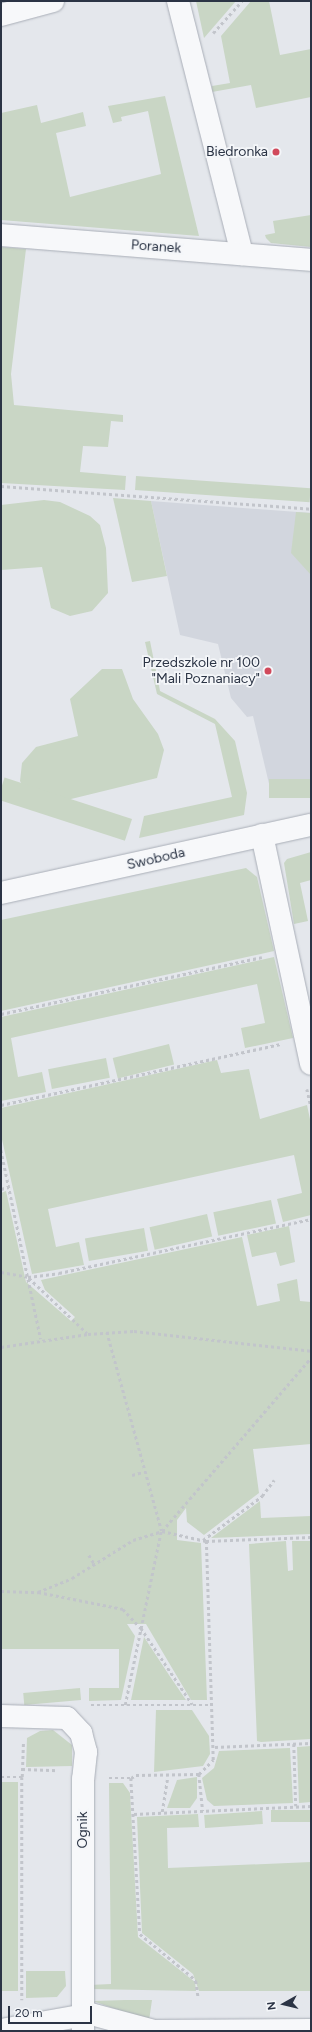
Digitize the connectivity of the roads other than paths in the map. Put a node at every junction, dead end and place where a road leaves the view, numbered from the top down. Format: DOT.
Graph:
graph roads {
  1 [pos="53,1"];
  2 [pos="178,1"];
  3 [pos="1,15"];
  4 [pos="1,236"];
  5 [pos="242,254"];
  6 [pos="311,260"];
  7 [pos="311,825"];
  8 [pos="262,835"];
  9 [pos="1,893"];
  10 [pos="311,1064"];
  11 [pos="1,1716"];
  12 [pos="83,2023"];
  13 [pos="1,2030"];
  14 [pos="311,2030"];
  1 -- 3 [label="street"];
  2 -- 5 [label="street"];
  4 -- 5 [label="street, Poranek"];
  5 -- 6 [label="street, Poranek"];
  7 -- 8 [label="street, Swoboda"];
  8 -- 9 [label="street, Swoboda"];
  8 -- 10 [label="street"];
  11 -- 12 [label="street, Ognik"];
  12 -- 13 [label="street"];
  12 -- 14 [label="street"];
}
